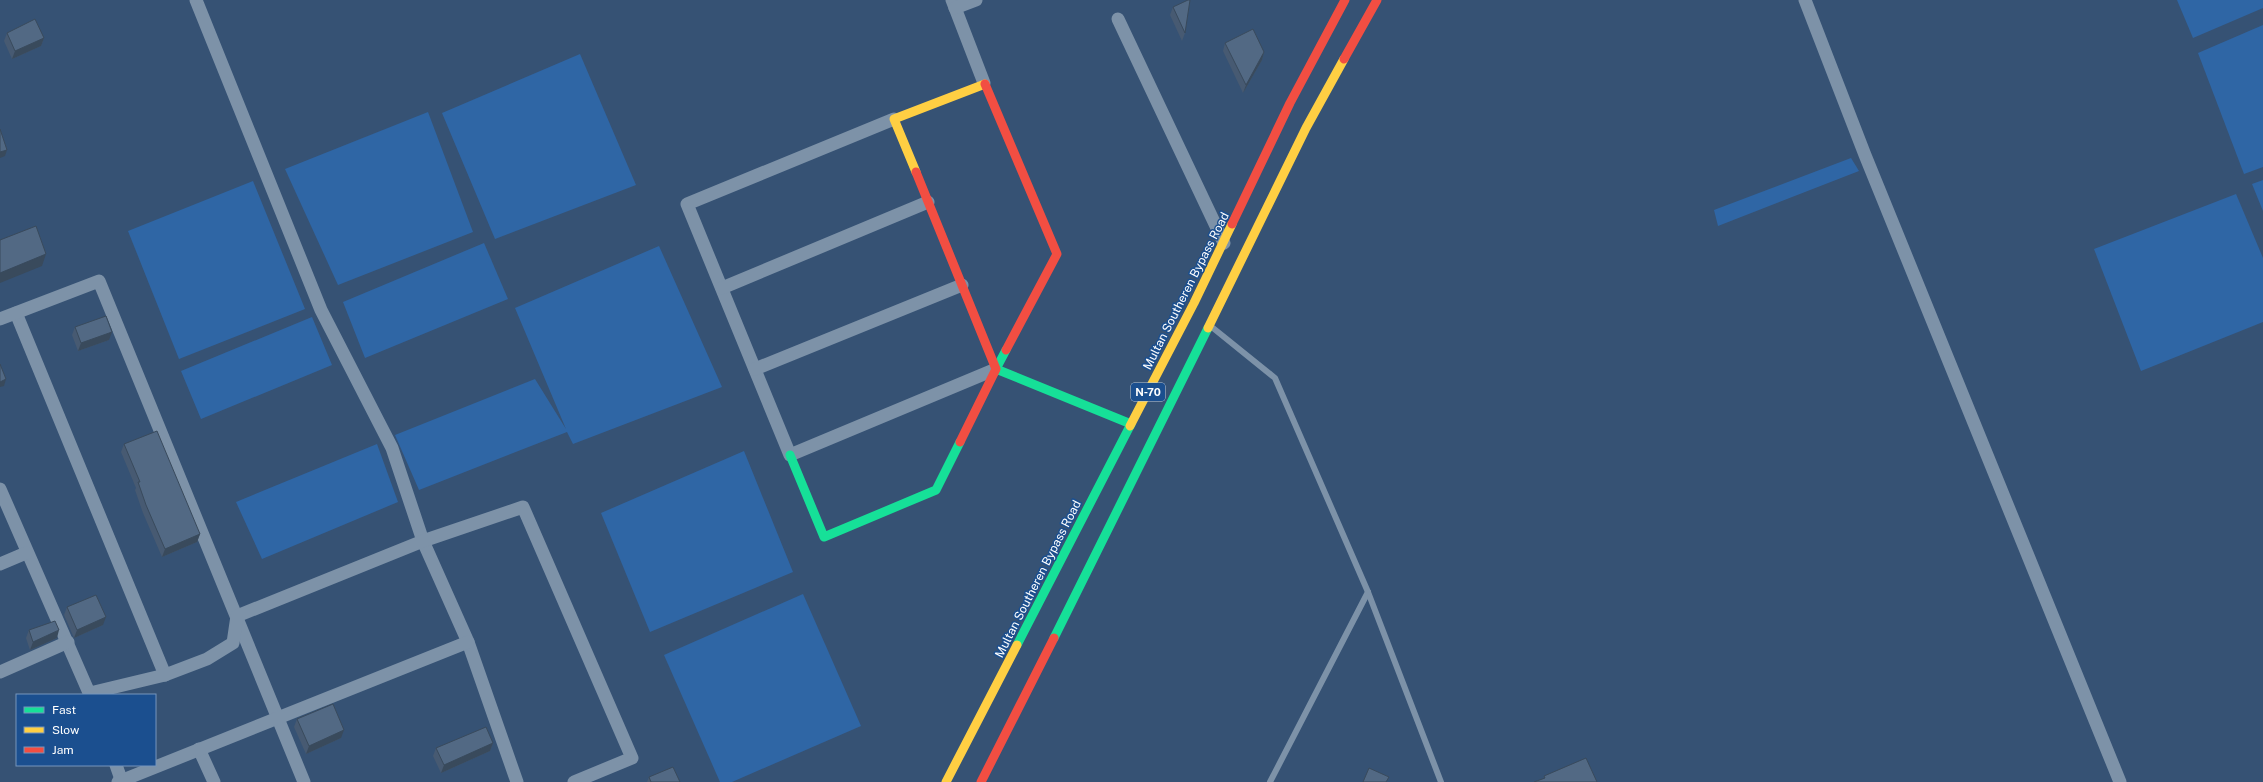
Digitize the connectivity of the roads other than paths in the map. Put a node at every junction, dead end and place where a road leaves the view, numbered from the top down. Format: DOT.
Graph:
graph roads {
  1 [pos="196,0"];
  2 [pos="976,0"];
  3 [pos="1345,0"];
  4 [pos="1377,0"];
  5 [pos="1805,0"];
  6 [pos="953,4"];
  7 [pos="1118,19"];
  8 [pos="984,83"];
  9 [pos="894,119"];
  10 [pos="928,202"];
  11 [pos="1224,243"];
  12 [pos="962,286"];
  13 [pos="722,288"];
  14 [pos="16,313"];
  15 [pos="0,320"];
  16 [pos="1210,326"];
  17 [pos="996,368"];
  18 [pos="755,369"];
  19 [pos="1131,424"];
  20 [pos="790,455"];
  21 [pos="0,489"];
  22 [pos="423,541"];
  23 [pos="26,553"];
  24 [pos="0,564"];
  25 [pos="1368,592"];
  26 [pos="238,616"];
  27 [pos="68,642"];
  28 [pos="468,642"];
  29 [pos="0,672"];
  30 [pos="165,675"];
  31 [pos="90,694"];
  32 [pos="278,716"];
  33 [pos="199,749"];
  34 [pos="116,766"];
  35 [pos="120,782"];
  36 [pos="214,782"];
  37 [pos="304,782"];
  38 [pos="517,782"];
  39 [pos="574,782"];
  40 [pos="946,782"];
  41 [pos="980,782"];
  42 [pos="1270,782"];
  43 [pos="1441,782"];
  44 [pos="2120,782"];
  1 -- 22 [label="street"];
  2 -- 6 [label="street"];
  3 -- 11 [label="main road, Multan Southeren Bypass Road / N-70"];
  4 -- 16 [label="main road, N-70"];
  5 -- 44 [label="street"];
  6 -- 8 [label="street"];
  7 -- 11 [label="street"];
  8 -- 9 [label="main road"];
  8 -- 17 [label="main road"];
  9 -- 10 [label="main road"];
  9 -- 13 [label="street"];
  10 -- 12 [label="main road"];
  10 -- 13 [label="street"];
  11 -- 19 [label="main road, Multan Southeren Bypass Road / N-70"];
  12 -- 17 [label="main road"];
  12 -- 18 [label="street"];
  13 -- 18 [label="street"];
  14 -- 15 [label="street"];
  14 -- 26 [label="street"];
  14 -- 30 [label="street"];
  16 -- 25 [label="lane"];
  16 -- 41 [label="main road, N-70"];
  17 -- 19 [label="main road"];
  17 -- 20 [label="street"];
  17 -- 20 [label="main road"];
  18 -- 20 [label="street"];
  19 -- 40 [label="main road, Multan Southeren Bypass Road / N-70"];
  21 -- 23 [label="street"];
  22 -- 26 [label="street"];
  22 -- 28 [label="street"];
  22 -- 39 [label="street"];
  23 -- 24 [label="street"];
  23 -- 27 [label="street"];
  25 -- 42 [label="lane"];
  25 -- 43 [label="lane"];
  26 -- 30 [label="street"];
  26 -- 32 [label="street"];
  27 -- 29 [label="street"];
  27 -- 31 [label="street"];
  28 -- 32 [label="street"];
  28 -- 38 [label="street"];
  30 -- 31 [label="street"];
  32 -- 33 [label="street"];
  32 -- 37 [label="street"];
  33 -- 35 [label="street"];
  33 -- 36 [label="street"];
  34 -- 35 [label="street"];
}
